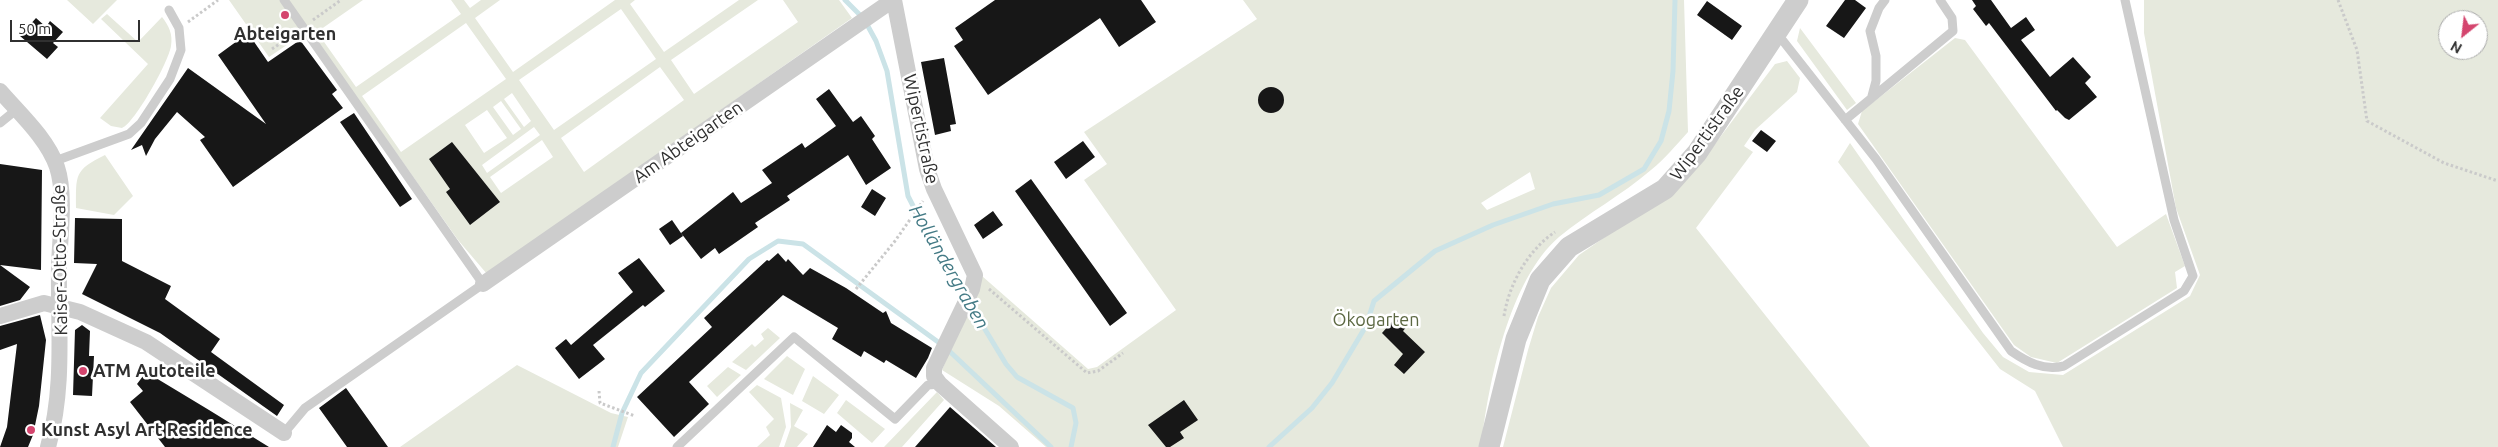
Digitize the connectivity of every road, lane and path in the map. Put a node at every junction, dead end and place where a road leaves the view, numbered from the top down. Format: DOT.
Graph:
graph roads {
  1 [pos="218,0"];
  2 [pos="284,0"];
  3 [pos="893,0"];
  4 [pos="1798,0"];
  5 [pos="1885,0"];
  6 [pos="1940,0"];
  7 [pos="2125,0"];
  8 [pos="2338,0"];
  9 [pos="169,10"];
  10 [pos="179,28"];
  11 [pos="1776,32"];
  12 [pos="0,91"];
  13 [pos="1872,96"];
  14 [pos="16,110"];
  15 [pos="1845,120"];
  16 [pos="0,123"];
  17 [pos="55,162"];
  18 [pos="2498,181"];
  19 [pos="919,205"];
  20 [pos="483,284"];
  21 [pos="973,284"];
  22 [pos="856,289"];
  23 [pos="59,306"];
  24 [pos="0,316"];
  25 [pos="1123,353"];
  26 [pos="940,384"];
  27 [pos="599,391"];
  28 [pos="635,416"];
  29 [pos="284,433"];
  30 [pos="48,447"];
  31 [pos="677,447"];
  32 [pos="1011,447"];
  33 [pos="1489,447"];
  1 -- 10 [label="path"];
  2 -- 20 [label="lane"];
  3 -- 20 [label="street, Am Abteigarten"];
  3 -- 21 [label="street, Wipertistraße"];
  4 -- 11 [label="street, Wipertistraße"];
  5 -- 13 [label="lane"];
  6 -- 13 [label="lane"];
  7 -- 15 [label="lane"];
  8 -- 18 [label="path"];
  9 -- 10 [label="lane"];
  10 -- 17 [label="lane"];
  11 -- 15 [label="lane"];
  11 -- 33 [label="street, Wipertistraße"];
  12 -- 14 [label="street, Kaiser-Otto-Straße"];
  13 -- 15 [label="lane"];
  14 -- 16 [label="lane"];
  14 -- 17 [label="street, Kaiser-Otto-Straße"];
  17 -- 23 [label="street, Kaiser-Otto-Straße"];
  19 -- 22 [label="path"];
  20 -- 29 [label="lane"];
  21 -- 25 [label="path"];
  21 -- 26 [label="street"];
  23 -- 24 [label="street"];
  23 -- 29 [label="street"];
  23 -- 30 [label="street, Kaiser-Otto-Straße"];
  26 -- 31 [label="lane"];
  26 -- 32 [label="street"];
  27 -- 28 [label="path"];
}
